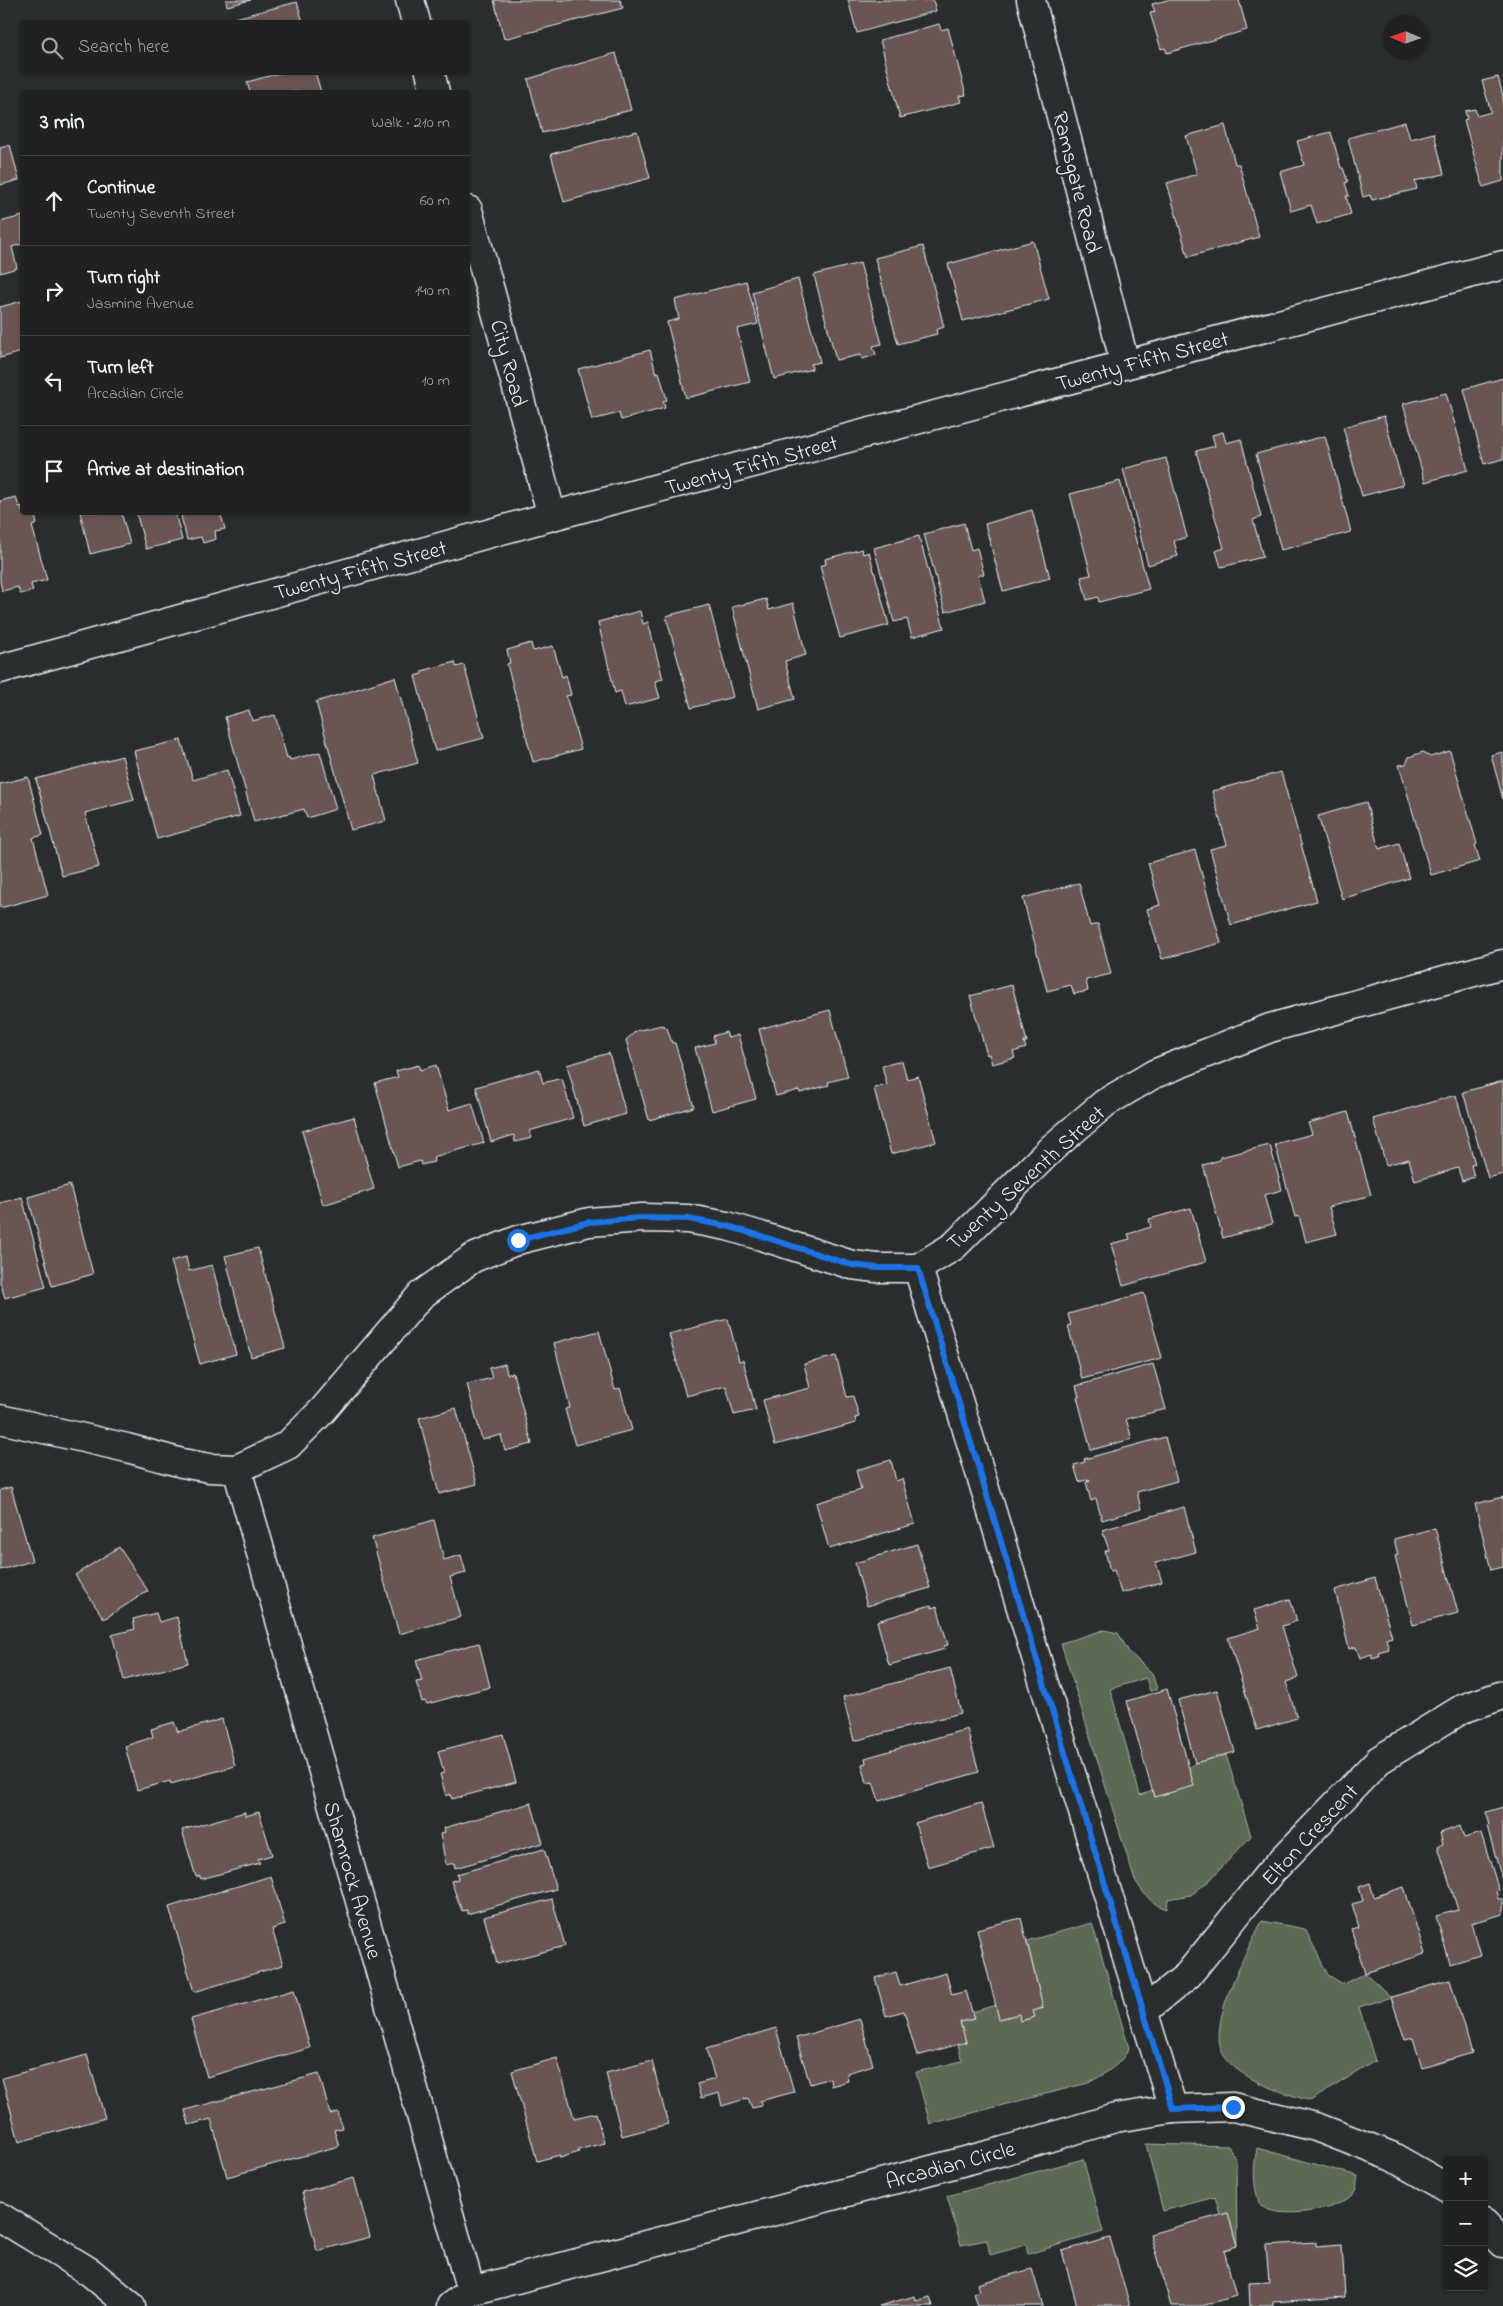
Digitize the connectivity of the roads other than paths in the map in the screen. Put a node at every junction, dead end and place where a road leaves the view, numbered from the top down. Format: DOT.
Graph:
graph roads {
  1 [pos="410,0"];
  2 [pos="1032,0"];
  3 [pos="415,20"];
  4 [pos="431,75"];
  5 [pos="434,90"];
  6 [pos="470,217"];
  7 [pos="1503,265"];
  8 [pos="1125,364"];
  9 [pos="552,516"];
  10 [pos="0,669"];
  11 [pos="1503,964"];
  12 [pos="918,1268"];
  13 [pos="0,1419"];
  14 [pos="237,1469"];
  15 [pos="1503,1694"];
  16 [pos="1144,2011"];
  17 [pos="1173,2109"];
  18 [pos="1443,2186"];
  19 [pos="0,2217"];
  20 [pos="1488,2227"];
  21 [pos="1503,2243"];
  22 [pos="461,2298"];
  23 [pos="131,2306"];
  1 -- 3 [label="street"];
  2 -- 8 [label="street, Ramsgate Road"];
  4 -- 5 [label="street"];
  6 -- 9 [label="street, City Road"];
  7 -- 8 [label="street, Twenty Fifth Street"];
  8 -- 9 [label="street, Twenty Fifth Street"];
  9 -- 10 [label="street, Twenty Fifth Street"];
  11 -- 12 [label="street, Twenty Seventh Street"];
  12 -- 14 [label="street"];
  12 -- 16 [label="street"];
  13 -- 14 [label="street"];
  14 -- 22 [label="street, Shamrock Avenue"];
  15 -- 16 [label="street, Elton Crescent"];
  16 -- 17 [label="street"];
  17 -- 18 [label="street, Arcadian Circle"];
  17 -- 22 [label="street, Arcadian Circle"];
  19 -- 23 [label="street"];
  20 -- 21 [label="street"];
}
